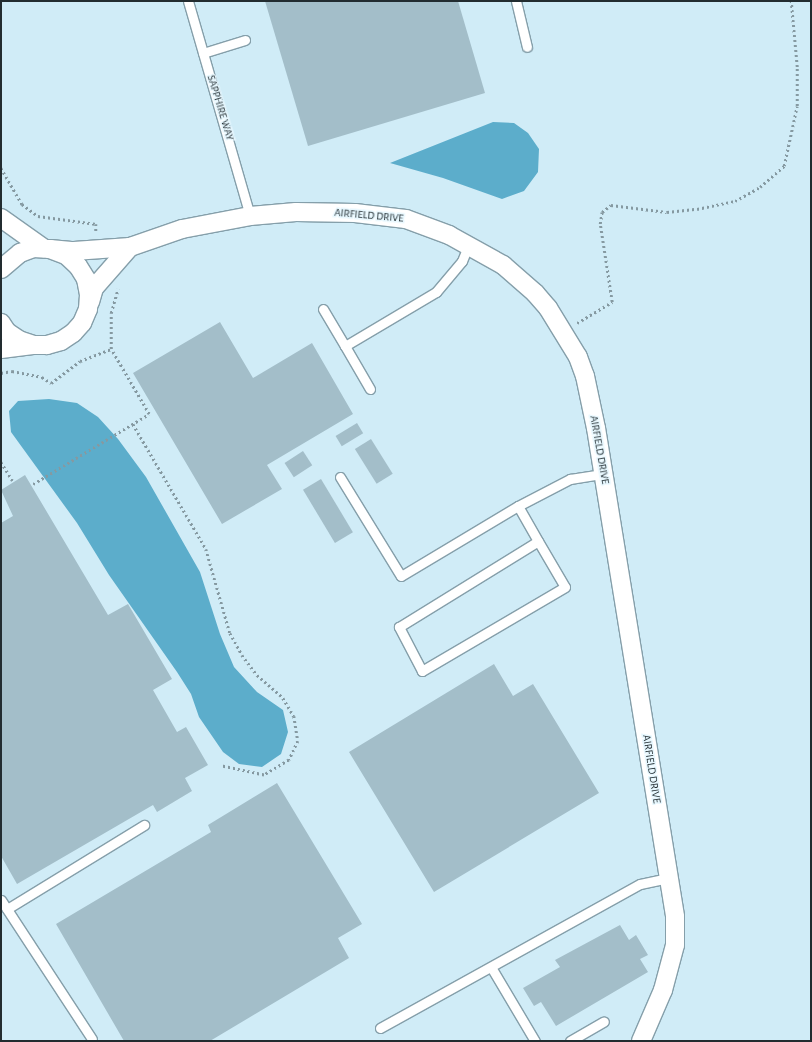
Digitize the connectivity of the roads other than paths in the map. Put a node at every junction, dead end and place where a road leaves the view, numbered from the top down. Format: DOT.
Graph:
graph roads {
  1 [pos="188,1"];
  2 [pos="516,1"];
  3 [pos="245,40"];
  4 [pos="527,47"];
  5 [pos="203,53"];
  6 [pos="250,216"];
  7 [pos="1,218"];
  8 [pos="468,246"];
  9 [pos="130,247"];
  10 [pos="46,248"];
  11 [pos="1,269"];
  12 [pos="88,309"];
  13 [pos="323,309"];
  14 [pos="1,324"];
  15 [pos="34,345"];
  16 [pos="345,346"];
  17 [pos="1,349"];
  18 [pos="370,389"];
  19 [pos="603,474"];
  20 [pos="340,477"];
  21 [pos="518,506"];
  22 [pos="538,541"];
  23 [pos="144,825"];
  24 [pos="669,878"];
  25 [pos="1,900"];
  26 [pos="7,909"];
  27 [pos="491,967"];
  28 [pos="604,1021"];
  29 [pos="380,1028"];
  30 [pos="92,1039"];
  31 [pos="535,1041"];
  32 [pos="570,1041"];
  33 [pos="641,1041"];
  1 -- 5 [label="lane, SAPPHIRE WAY"];
  2 -- 4 [label="lane"];
  3 -- 5 [label="lane"];
  5 -- 6 [label="lane, SAPPHIRE WAY"];
  6 -- 8 [label="street, AIRFIELD DRIVE"];
  6 -- 9 [label="street, AIRFIELD DRIVE"];
  7 -- 10 [label="street"];
  8 -- 16 [label="lane"];
  8 -- 19 [label="street, AIRFIELD DRIVE"];
  9 -- 10 [label="street, AIRFIELD DRIVE"];
  9 -- 12 [label="street, AIRFIELD DRIVE"];
  10 -- 11 [label="street"];
  10 -- 12 [label="street"];
  12 -- 15 [label="street"];
  13 -- 16 [label="lane"];
  14 -- 15 [label="street"];
  15 -- 17 [label="street"];
  16 -- 18 [label="lane"];
  19 -- 21 [label="lane"];
  19 -- 24 [label="street, AIRFIELD DRIVE"];
  20 -- 21 [label="lane"];
  21 -- 22 [label="lane"];
  22 -- 22 [label="lane"];
  23 -- 26 [label="lane"];
  24 -- 27 [label="lane"];
  24 -- 33 [label="street, AIRFIELD DRIVE"];
  25 -- 26 [label="lane"];
  26 -- 30 [label="lane"];
  27 -- 29 [label="lane"];
  27 -- 31 [label="lane"];
  28 -- 32 [label="lane"];
}
